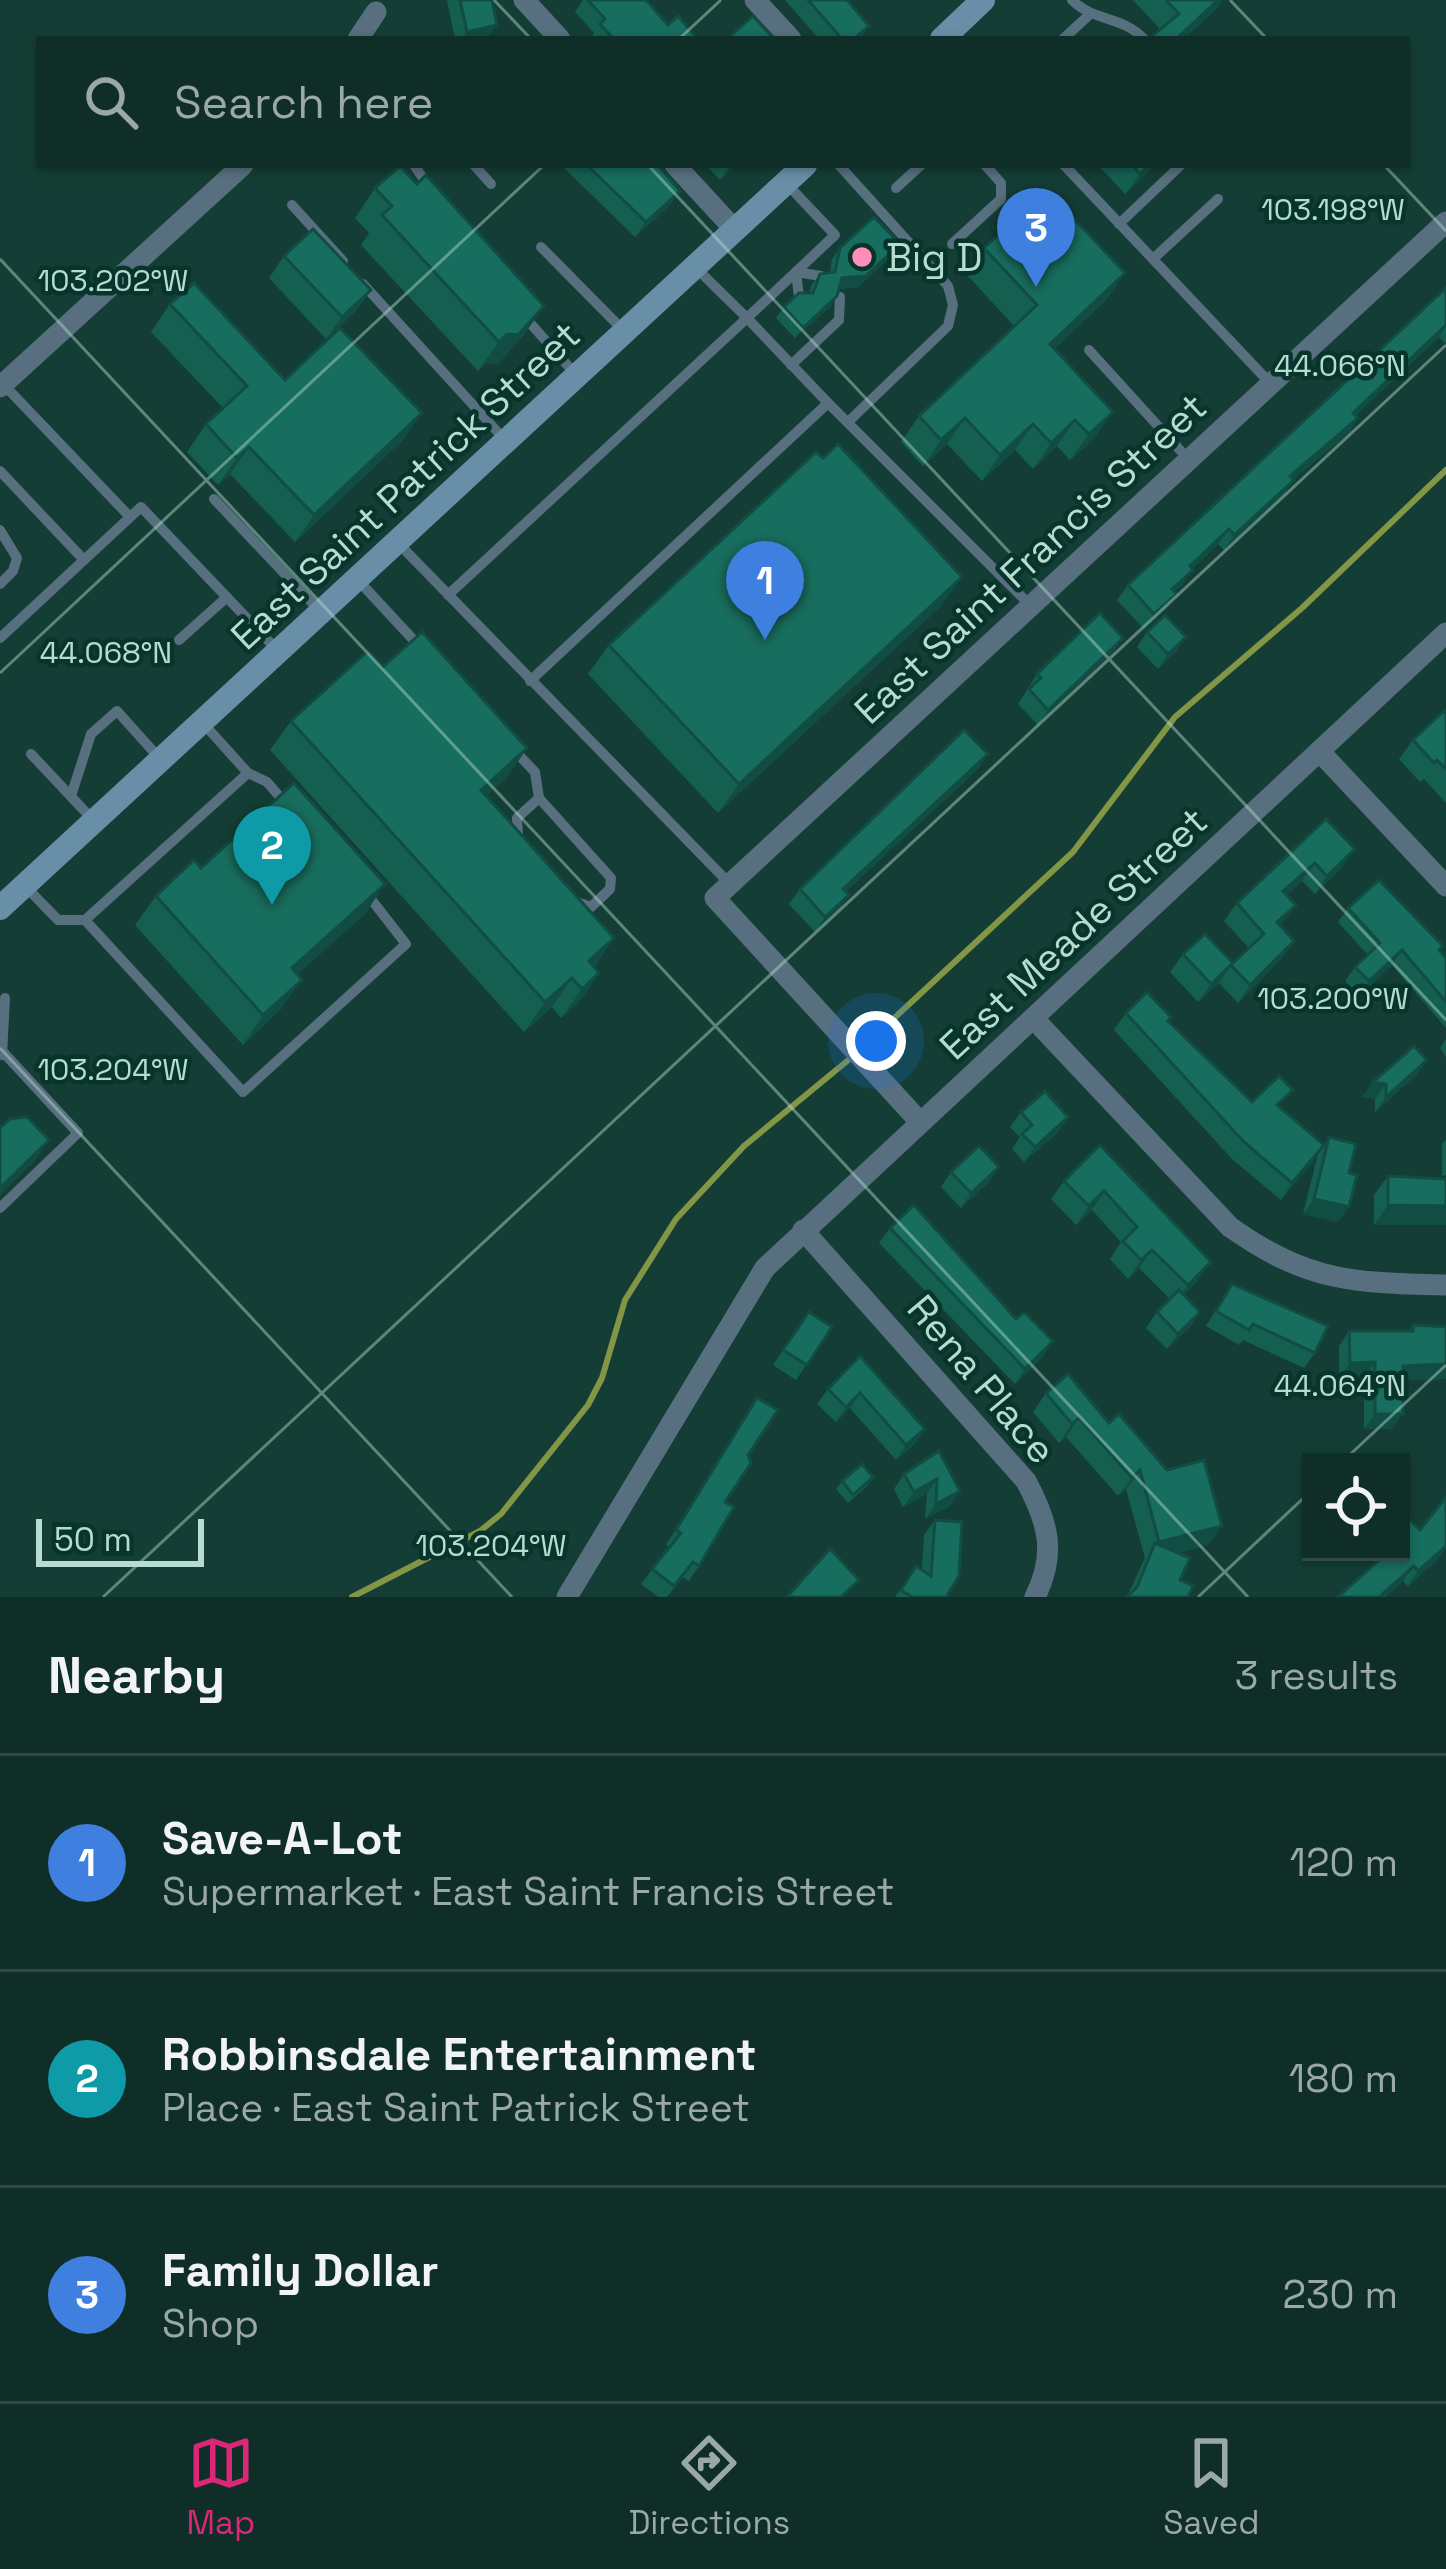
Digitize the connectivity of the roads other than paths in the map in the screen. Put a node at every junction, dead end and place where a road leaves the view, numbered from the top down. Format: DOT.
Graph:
graph roads {
  1 [pos="524,0"];
  2 [pos="755,0"];
  3 [pos="1072,0"];
  4 [pos="979,2"];
  5 [pos="376,12"];
  6 [pos="1088,16"];
  7 [pos="360,36"];
  8 [pos="557,36"];
  9 [pos="788,36"];
  10 [pos="945,36"];
  11 [pos="1066,36"];
  12 [pos="1141,36"];
  13 [pos="240,168"];
  14 [pos="416,168"];
  15 [pos="477,168"];
  16 [pos="678,168"];
  17 [pos="842,168"];
  18 [pos="918,168"];
  19 [pos="988,168"];
  20 [pos="1067,168"];
  21 [pos="1178,168"];
  22 [pos="795,174"];
  23 [pos="491,184"];
  24 [pos="896,188"];
  25 [pos="435,196"];
  26 [pos="1218,199"];
  27 [pos="292,205"];
  28 [pos="1446,222"];
  29 [pos="1119,224"];
  30 [pos="735,230"];
  31 [pos="952,244"];
  32 [pos="541,248"];
  33 [pos="1153,260"];
  34 [pos="694,267"];
  35 [pos="796,272"];
  36 [pos="821,277"];
  37 [pos="799,297"];
  38 [pos="840,297"];
  39 [pos="512,303"];
  40 [pos="818,317"];
  41 [pos="747,318"];
  42 [pos="839,320"];
  43 [pos="625,331"];
  44 [pos="1089,350"];
  45 [pos="791,365"];
  46 [pos="577,376"];
  47 [pos="1270,384"];
  48 [pos="2,385"];
  49 [pos="828,403"];
  50 [pos="848,422"];
  51 [pos="506,441"];
  52 [pos="1189,460"];
  53 [pos="0,471"];
  54 [pos="214,499"];
  55 [pos="130,517"];
  56 [pos="0,530"];
  57 [pos="397,541"];
  58 [pos="84,560"];
  59 [pos="357,579"];
  60 [pos="0,584"];
  61 [pos="448,596"];
  62 [pos="227,598"];
  63 [pos="1031,606"];
  64 [pos="321,612"];
  65 [pos="1446,633"];
  66 [pos="0,638"];
  67 [pos="178,640"];
  68 [pos="278,651"];
  69 [pos="424,652"];
  70 [pos="530,681"];
  71 [pos="202,722"];
  72 [pos="503,737"];
  73 [pos="1321,753"];
  74 [pos="32,754"];
  75 [pos="160,760"];
  76 [pos="248,773"];
  77 [pos="71,796"];
  78 [pos="539,798"];
  79 [pos="298,817"];
  80 [pos="94,821"];
  81 [pos="531,854"];
  82 [pos="557,883"];
  83 [pos="24,885"];
  84 [pos="359,886"];
  85 [pos="1446,886"];
  86 [pos="723,891"];
  87 [pos="0,908"];
  88 [pos="86,920"];
  89 [pos="0,983"];
  90 [pos="2,1000"];
  91 [pos="1034,1018"];
  92 [pos="2,1055"];
  93 [pos="920,1122"];
  94 [pos="0,1208"];
  95 [pos="803,1230"];
  96 [pos="1446,1285"];
  97 [pos="566,1597"];
  98 [pos="1035,1597"];
  1 -- 8 [label="street"];
  2 -- 9 [label="street"];
  3 -- 6 [label="lane"];
  4 -- 10 [label="main road"];
  5 -- 7 [label="street"];
  6 -- 11 [label="lane"];
  6 -- 12 [label="lane"];
  13 -- 48 [label="street"];
  14 -- 25 [label="lane"];
  15 -- 23 [label="lane"];
  16 -- 30 [label="street"];
  17 -- 50 [label="lane"];
  18 -- 24 [label="lane"];
  19 -- 31 [label="lane"];
  20 -- 29 [label="lane"];
  21 -- 29 [label="lane"];
  22 -- 30 [label="main road, East Saint Patrick Street"];
  22 -- 35 [label="lane"];
  26 -- 33 [label="lane"];
  27 -- 51 [label="lane"];
  28 -- 47 [label="street, East Saint Francis Street"];
  29 -- 33 [label="lane"];
  30 -- 34 [label="main road, East Saint Patrick Street"];
  32 -- 43 [label="lane"];
  33 -- 47 [label="lane"];
  34 -- 41 [label="lane"];
  34 -- 43 [label="main road, East Saint Patrick Street"];
  35 -- 36 [label="lane"];
  35 -- 37 [label="lane"];
  35 -- 41 [label="lane"];
  38 -- 42 [label="lane"];
  39 -- 46 [label="lane"];
  40 -- 42 [label="lane"];
  41 -- 45 [label="lane"];
  41 -- 61 [label="lane"];
  42 -- 45 [label="lane"];
  43 -- 46 [label="main road, East Saint Patrick Street"];
  44 -- 52 [label="lane"];
  45 -- 49 [label="lane"];
  46 -- 51 [label="main road, East Saint Patrick Street"];
  47 -- 52 [label="street, East Saint Francis Street"];
  48 -- 55 [label="lane"];
  49 -- 50 [label="lane"];
  49 -- 70 [label="lane"];
  50 -- 63 [label="lane"];
  51 -- 57 [label="main road, East Saint Patrick Street"];
  52 -- 63 [label="street, East Saint Francis Street"];
  53 -- 58 [label="lane"];
  54 -- 64 [label="lane"];
  55 -- 58 [label="lane"];
  55 -- 62 [label="lane"];
  56 -- 60 [label="lane"];
  57 -- 59 [label="main road, East Saint Patrick Street"];
  57 -- 61 [label="lane"];
  58 -- 66 [label="lane"];
  59 -- 64 [label="main road, East Saint Patrick Street"];
  59 -- 69 [label="lane"];
  61 -- 70 [label="lane"];
  62 -- 67 [label="lane"];
  62 -- 68 [label="lane"];
  63 -- 86 [label="street, East Saint Francis Street"];
  64 -- 68 [label="main road, East Saint Patrick Street"];
  65 -- 73 [label="street, East Meade Street"];
  68 -- 71 [label="main road, East Saint Patrick Street"];
  70 -- 86 [label="lane"];
  71 -- 75 [label="main road, East Saint Patrick Street"];
  71 -- 76 [label="lane"];
  72 -- 78 [label="lane"];
  73 -- 85 [label="street"];
  73 -- 91 [label="street, East Meade Street"];
  74 -- 77 [label="lane"];
  75 -- 77 [label="lane"];
  75 -- 80 [label="main road, East Saint Patrick Street"];
  76 -- 79 [label="lane"];
  76 -- 88 [label="lane"];
  77 -- 80 [label="lane"];
  78 -- 81 [label="lane"];
  78 -- 82 [label="lane"];
  80 -- 83 [label="main road, East Saint Patrick Street"];
  83 -- 87 [label="main road, East Saint Patrick Street"];
  83 -- 88 [label="lane"];
  84 -- 88 [label="lane"];
  86 -- 93 [label="street"];
  89 -- 90 [label="lane"];
  90 -- 92 [label="lane"];
  91 -- 93 [label="street, East Meade Street"];
  91 -- 96 [label="street"];
  92 -- 94 [label="lane"];
  93 -- 95 [label="street, East Meade Street"];
  95 -- 97 [label="street, East Meade Street"];
  95 -- 98 [label="street, Rena Place"];
}
